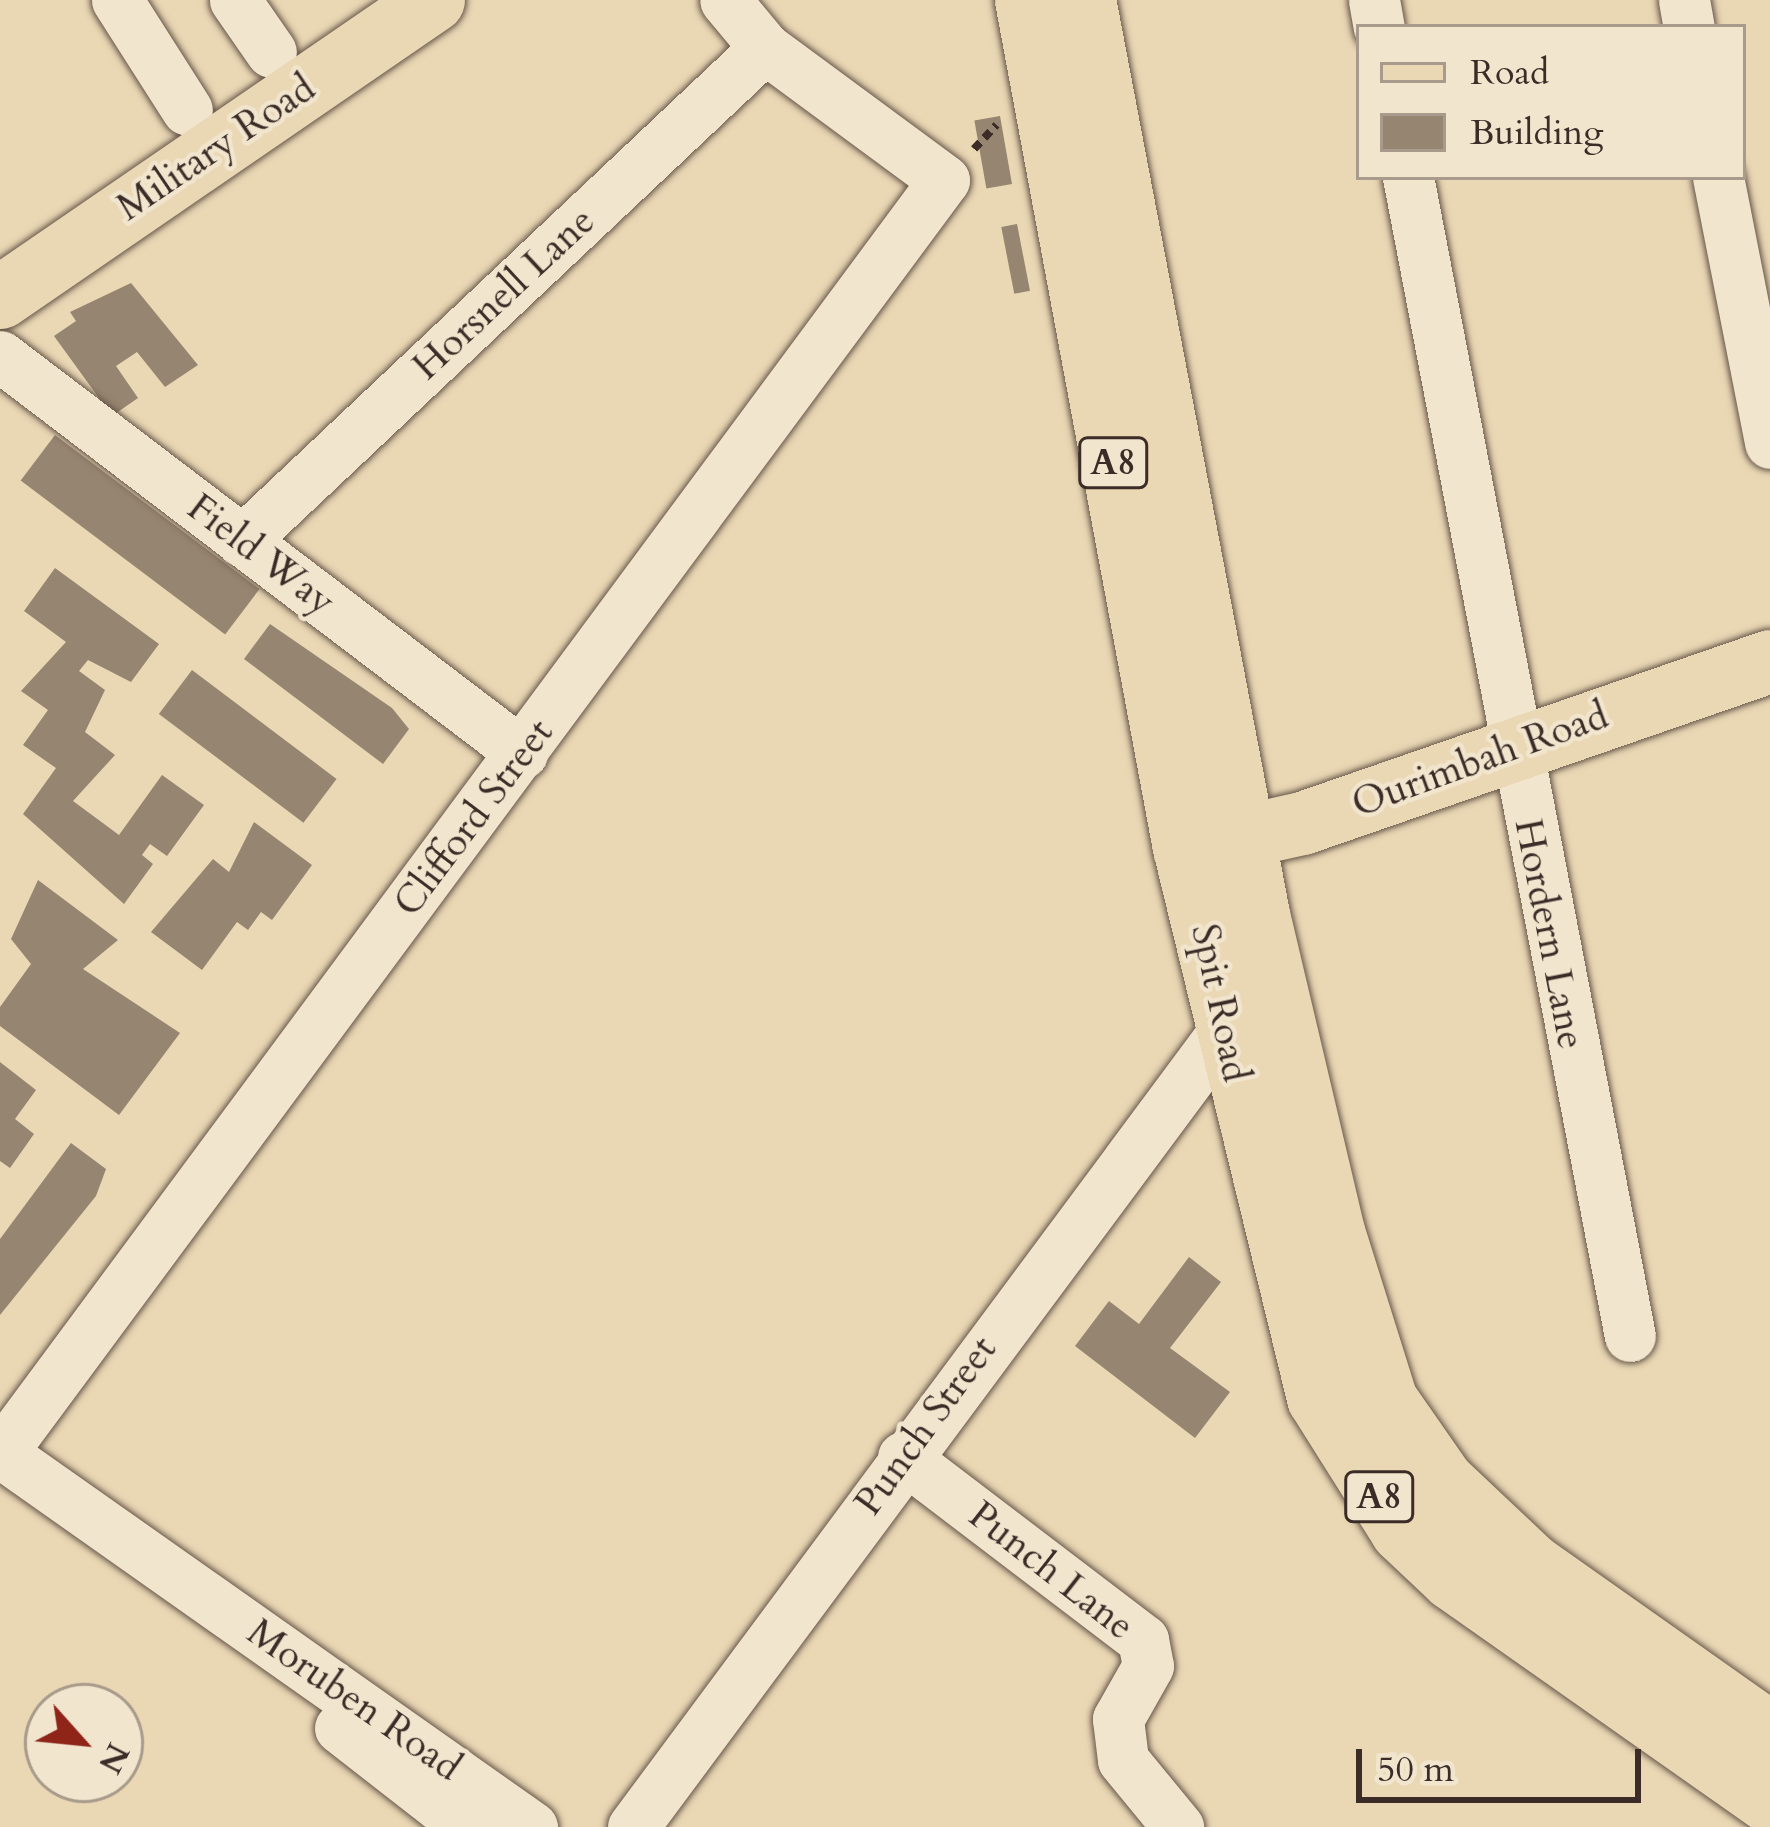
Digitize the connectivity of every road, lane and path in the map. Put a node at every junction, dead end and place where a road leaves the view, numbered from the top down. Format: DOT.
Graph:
graph roads {
  1 [pos="117,0"];
  2 [pos="235,0"];
  3 [pos="433,0"];
  4 [pos="725,0"];
  5 [pos="1028,0"];
  6 [pos="1083,0"];
  7 [pos="765,48"];
  8 [pos="271,52"];
  9 [pos="187,110"];
  10 [pos="1409,180"];
  11 [pos="1719,180"];
  12 [pos="0,297"];
  13 [pos="0,356"];
  14 [pos="1770,443"];
  15 [pos="242,541"];
  16 [pos="1770,661"];
  17 [pos="1511,746"];
  18 [pos="522,753"];
  19 [pos="1214,842"];
  20 [pos="1225,1030"];
  21 [pos="1630,1336"];
  22 [pos="0,1452"];
  23 [pos="903,1457"];
  24 [pos="175,1576"];
  25 [pos="1770,1735"];
  26 [pos="1770,1800"];
  27 [pos="467,1827"];
  28 [pos="532,1827"];
  29 [pos="633,1827"];
  30 [pos="1178,1827"];
  1 -- 9 [label="street"];
  2 -- 8 [label="street"];
  3 -- 12 [label="main road, Military Road"];
  4 -- 7 [label="street"];
  5 -- 19 [label="highway, Spit Road / A8"];
  6 -- 19 [label="highway, Spit Road / A8"];
  7 -- 15 [label="street, Horsnell Lane"];
  7 -- 18 [label="street, Clifford Street"];
  10 -- 17 [label="street, Hordern Lane"];
  11 -- 14 [label="street"];
  13 -- 15 [label="street, Field Way"];
  15 -- 18 [label="street, Field Way"];
  16 -- 17 [label="main road, Ourimbah Road"];
  17 -- 19 [label="main road, Ourimbah Road"];
  17 -- 21 [label="street, Hordern Lane"];
  18 -- 22 [label="street, Clifford Street"];
  19 -- 20 [label="highway, Spit Road / A8"];
  19 -- 25 [label="highway, Spit Road / A8"];
  20 -- 23 [label="street, Punch Street"];
  20 -- 26 [label="highway, Spit Road / A8"];
  22 -- 24 [label="street, Moruben Road"];
  23 -- 29 [label="street, Punch Street"];
  23 -- 30 [label="street, Punch Lane"];
  24 -- 27 [label="street, Moruben Road"];
  24 -- 28 [label="street, Moruben Road"];
}
